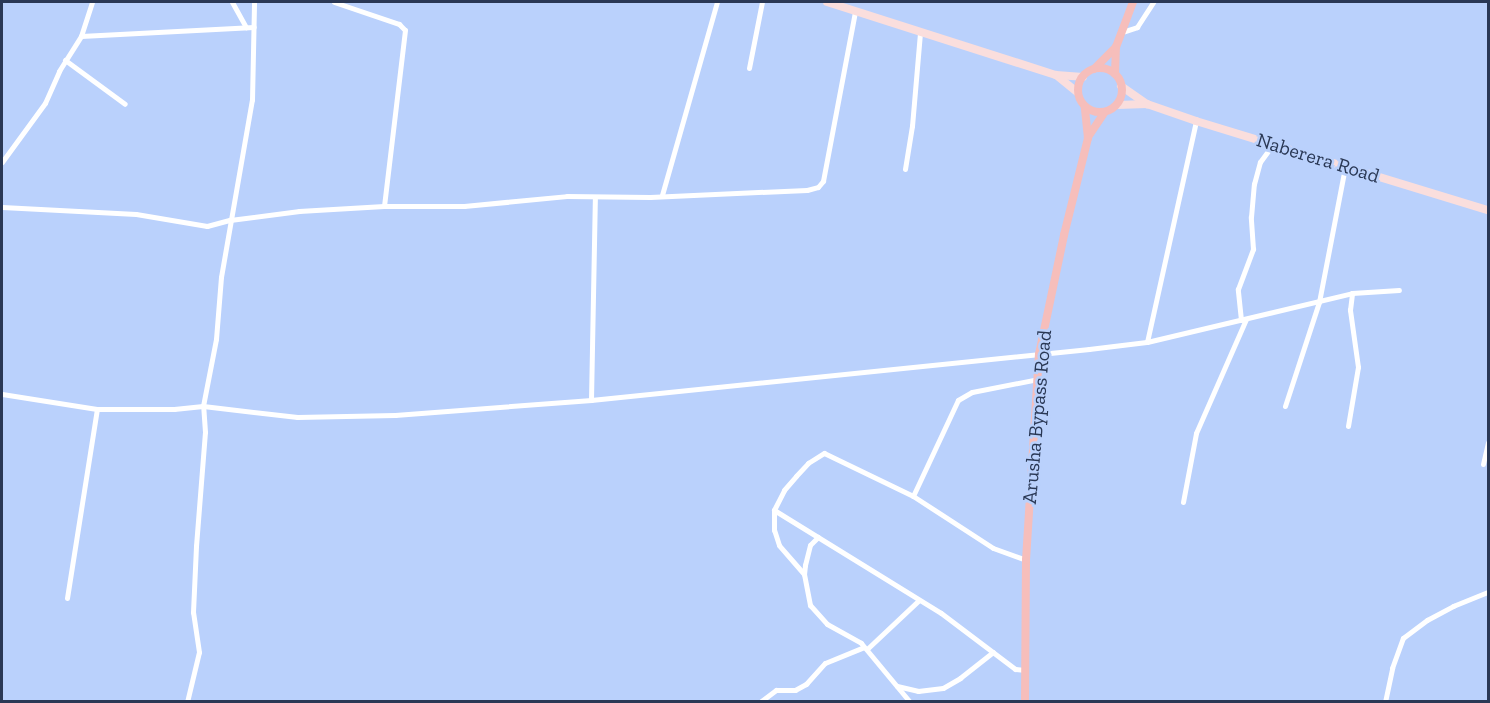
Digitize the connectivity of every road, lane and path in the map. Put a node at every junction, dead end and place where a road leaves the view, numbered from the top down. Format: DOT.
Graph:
graph roads {
  1 [pos="92,2"];
  2 [pos="232,2"];
  3 [pos="254,2"];
  4 [pos="334,2"];
  5 [pos="717,2"];
  6 [pos="762,2"];
  7 [pos="827,2"];
  8 [pos="1133,2"];
  9 [pos="1153,2"];
  10 [pos="855,11"];
  11 [pos="246,27"];
  12 [pos="254,27"];
  13 [pos="920,32"];
  14 [pos="1122,32"];
  15 [pos="81,36"];
  16 [pos="1116,47"];
  17 [pos="65,60"];
  18 [pos="749,68"];
  19 [pos="1094,69"];
  20 [pos="1115,74"];
  21 [pos="1056,75"];
  22 [pos="1083,77"];
  23 [pos="1121,86"];
  24 [pos="1078,93"];
  25 [pos="125,104"];
  26 [pos="1147,104"];
  27 [pos="1116,105"];
  28 [pos="1085,107"];
  29 [pos="1105,112"];
  30 [pos="1196,121"];
  31 [pos="1088,138"];
  32 [pos="1273,144"];
  33 [pos="2,162"];
  34 [pos="1345,167"];
  35 [pos="905,170"];
  36 [pos="662,195"];
  37 [pos="595,196"];
  38 [pos="384,206"];
  39 [pos="2,207"];
  40 [pos="1488,210"];
  41 [pos="230,220"];
  42 [pos="1399,290"];
  43 [pos="1352,293"];
  44 [pos="1319,302"];
  45 [pos="1244,319"];
  46 [pos="1147,342"];
  47 [pos="1039,354"];
  48 [pos="1038,379"];
  49 [pos="2,394"];
  50 [pos="591,400"];
  51 [pos="203,406"];
  52 [pos="1285,406"];
  53 [pos="98,409"];
  54 [pos="1348,426"];
  55 [pos="1488,443"];
  56 [pos="1483,464"];
  57 [pos="913,496"];
  58 [pos="1184,502"];
  59 [pos="774,510"];
  60 [pos="818,537"];
  61 [pos="1026,560"];
  62 [pos="804,574"];
  63 [pos="1488,592"];
  64 [pos="68,598"];
  65 [pos="919,600"];
  66 [pos="866,648"];
  67 [pos="993,652"];
  68 [pos="1025,670"];
  69 [pos="897,686"];
  70 [pos="187,702"];
  71 [pos="760,702"];
  72 [pos="910,702"];
  73 [pos="1025,702"];
  74 [pos="1385,702"];
  1 -- 15 [label="street"];
  2 -- 11 [label="street"];
  3 -- 12 [label="street"];
  4 -- 38 [label="street"];
  5 -- 36 [label="street"];
  6 -- 18 [label="street"];
  7 -- 10 [label="street"];
  8 -- 14 [label="main road"];
  9 -- 14 [label="street"];
  10 -- 13 [label="street"];
  10 -- 36 [label="street"];
  11 -- 12 [label="street"];
  11 -- 15 [label="street"];
  12 -- 41 [label="street"];
  13 -- 21 [label="street"];
  13 -- 35 [label="street"];
  14 -- 16 [label="main road"];
  15 -- 17 [label="street"];
  16 -- 19 [label="main road"];
  16 -- 20 [label="main road"];
  17 -- 25 [label="street"];
  17 -- 33 [label="street"];
  19 -- 20 [label="main road"];
  19 -- 22 [label="main road"];
  20 -- 23 [label="main road"];
  21 -- 22 [label="street"];
  21 -- 24 [label="street"];
  22 -- 24 [label="main road"];
  23 -- 26 [label="street, Naberera Road"];
  23 -- 27 [label="main road"];
  24 -- 28 [label="main road, Arusha Bypass Road"];
  26 -- 27 [label="street, Naberera Road"];
  26 -- 30 [label="street, Naberera Road"];
  27 -- 29 [label="main road, Arusha Bypass Road"];
  28 -- 29 [label="main road"];
  28 -- 31 [label="main road, Arusha Bypass Road"];
  29 -- 31 [label="main road, Arusha Bypass Road"];
  30 -- 32 [label="street, Naberera Road"];
  30 -- 46 [label="street"];
  31 -- 47 [label="main road, Arusha Bypass Road"];
  32 -- 34 [label="street, Naberera Road"];
  32 -- 45 [label="street"];
  34 -- 40 [label="street, Naberera Road"];
  34 -- 44 [label="street"];
  36 -- 37 [label="street"];
  37 -- 38 [label="street"];
  37 -- 50 [label="street"];
  38 -- 41 [label="street"];
  39 -- 41 [label="street"];
  41 -- 51 [label="street"];
  42 -- 43 [label="street"];
  43 -- 44 [label="street"];
  43 -- 54 [label="street"];
  44 -- 45 [label="street"];
  44 -- 52 [label="street"];
  45 -- 46 [label="street"];
  45 -- 58 [label="street"];
  46 -- 47 [label="street"];
  47 -- 48 [label="main road, Arusha Bypass Road"];
  47 -- 50 [label="street"];
  48 -- 57 [label="street"];
  48 -- 61 [label="main road, Arusha Bypass Road"];
  49 -- 53 [label="street"];
  50 -- 51 [label="street"];
  51 -- 53 [label="street"];
  51 -- 70 [label="street"];
  53 -- 64 [label="street"];
  55 -- 56 [label="street"];
  57 -- 59 [label="street"];
  57 -- 61 [label="street"];
  59 -- 60 [label="street"];
  59 -- 62 [label="street"];
  60 -- 62 [label="street"];
  60 -- 65 [label="street"];
  61 -- 68 [label="main road, Arusha Bypass Road"];
  62 -- 66 [label="street"];
  63 -- 74 [label="street"];
  65 -- 66 [label="street"];
  65 -- 67 [label="street"];
  66 -- 69 [label="street"];
  66 -- 71 [label="street"];
  67 -- 68 [label="street"];
  67 -- 69 [label="street"];
  68 -- 73 [label="main road, Arusha Bypass Road"];
  69 -- 72 [label="street"];
}
